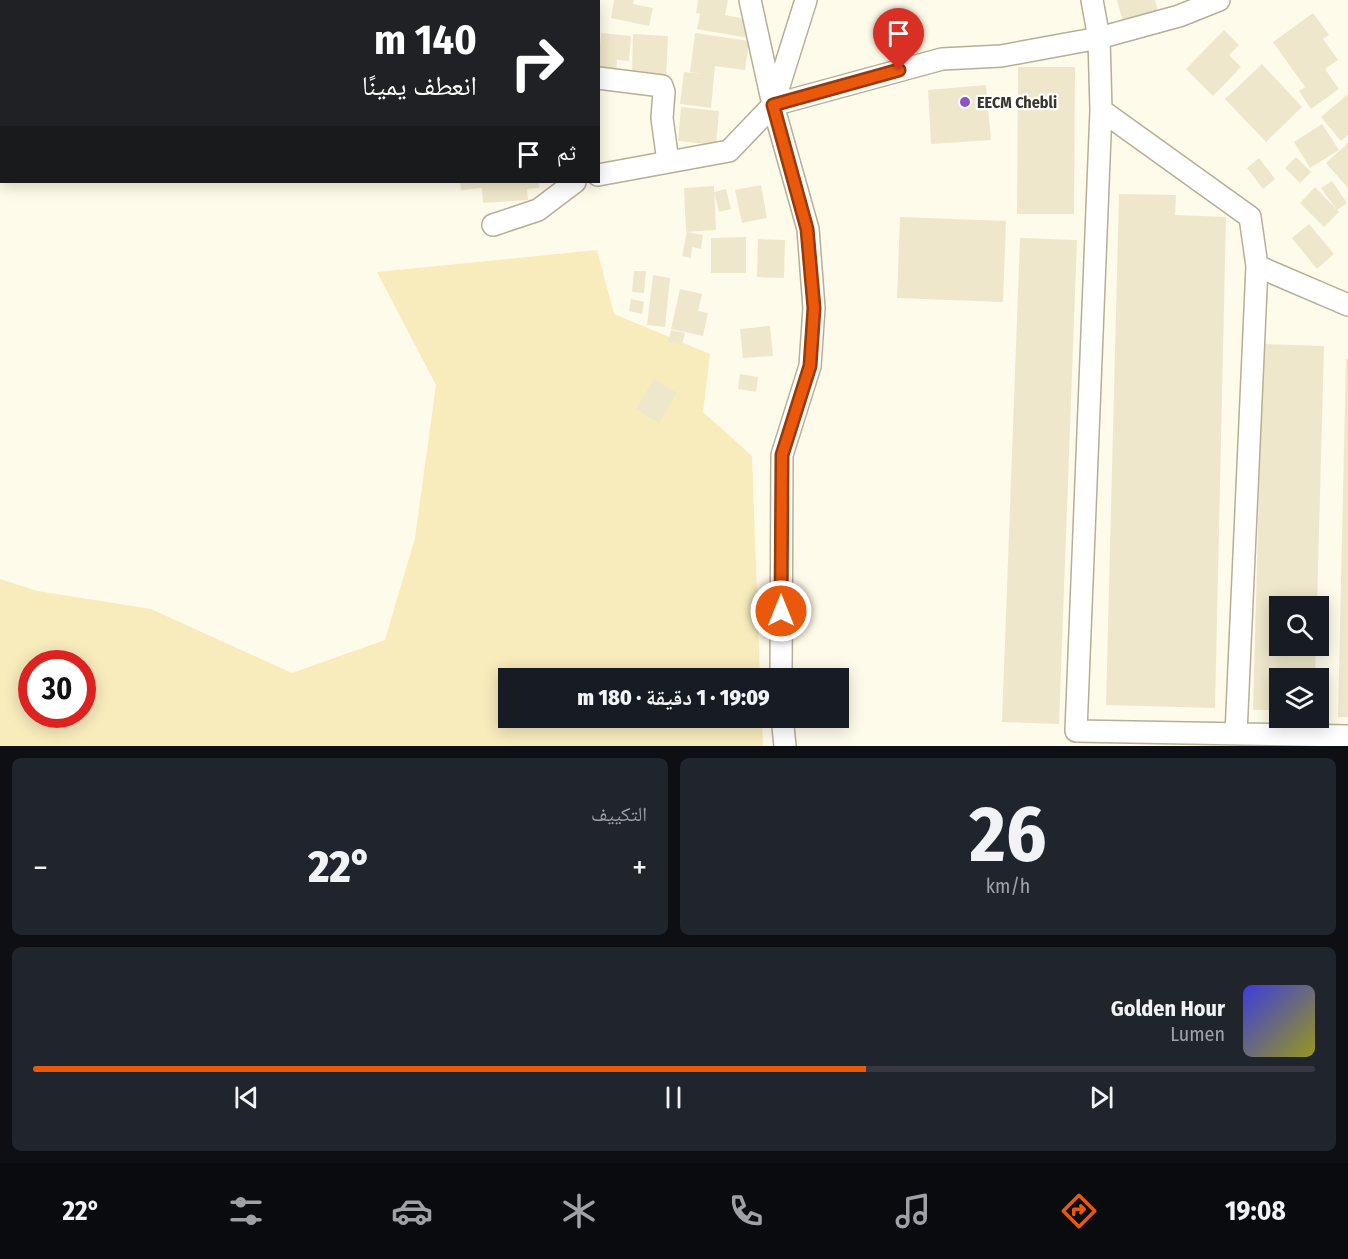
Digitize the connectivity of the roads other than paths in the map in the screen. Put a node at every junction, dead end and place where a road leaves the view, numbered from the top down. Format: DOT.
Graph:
graph roads {
  1 [pos="750,0"];
  2 [pos="806,0"];
  3 [pos="1092,0"];
  4 [pos="1219,0"];
  5 [pos="1099,38"];
  6 [pos="600,78"];
  7 [pos="773,105"];
  8 [pos="1101,110"];
  9 [pos="668,162"];
  10 [pos="600,175"];
  11 [pos="573,183"];
  12 [pos="493,225"];
  13 [pos="1257,266"];
  14 [pos="1348,305"];
  15 [pos="781,668"];
  16 [pos="783,728"];
  17 [pos="1236,734"];
  18 [pos="1348,736"];
  19 [pos="785,746"];
  1 -- 7 [label="street"];
  2 -- 7 [label="street"];
  3 -- 5 [label="street"];
  4 -- 5 [label="street"];
  5 -- 7 [label="street"];
  5 -- 8 [label="street"];
  6 -- 9 [label="street"];
  7 -- 9 [label="street"];
  7 -- 15 [label="street"];
  8 -- 13 [label="street"];
  8 -- 17 [label="street"];
  9 -- 10 [label="street"];
  11 -- 12 [label="street"];
  13 -- 14 [label="street"];
  13 -- 17 [label="street"];
  16 -- 19 [label="street"];
  17 -- 18 [label="street"];
}
